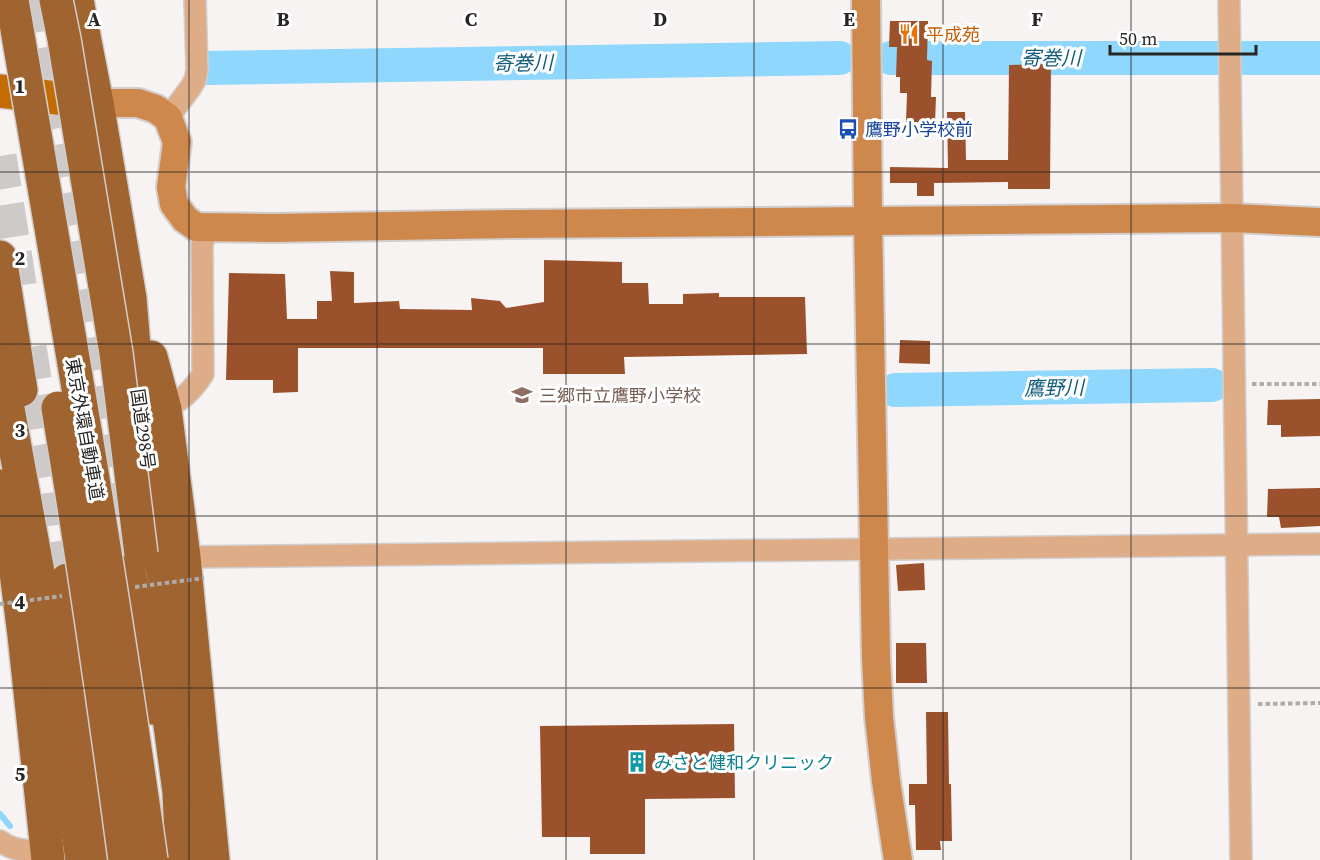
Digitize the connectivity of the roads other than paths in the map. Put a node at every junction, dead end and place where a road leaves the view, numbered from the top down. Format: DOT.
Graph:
graph roads {
  1 [pos="12,0"];
  2 [pos="56,0"];
  3 [pos="77,0"];
  4 [pos="195,0"];
  5 [pos="866,0"];
  6 [pos="1229,0"];
  7 [pos="0,55"];
  8 [pos="0,91"];
  9 [pos="97,103"];
  10 [pos="0,110"];
  11 [pos="168,118"];
  12 [pos="1232,218"];
  13 [pos="868,220"];
  14 [pos="1320,222"];
  15 [pos="208,228"];
  16 [pos="0,257"];
  17 [pos="130,298"];
  18 [pos="0,370"];
  19 [pos="165,409"];
  20 [pos="0,486"];
  21 [pos="1320,544"];
  22 [pos="1236,545"];
  23 [pos="874,549"];
  24 [pos="184,558"];
  25 [pos="6,560"];
  26 [pos="135,563"];
  27 [pos="67,580"];
  28 [pos="48,627"];
  29 [pos="168,710"];
  30 [pos="0,841"];
  31 [pos="47,854"];
  32 [pos="82,860"];
  33 [pos="106,860"];
  34 [pos="125,860"];
  35 [pos="151,860"];
  36 [pos="172,860"];
  37 [pos="182,860"];
  38 [pos="213,860"];
  39 [pos="898,860"];
  40 [pos="1241,860"];
  1 -- 35 [label="highway, 東京外環自動車道, bridge"];
  2 -- 26 [label="highway, bridge"];
  3 -- 9 [label="highway, 国道298号"];
  4 -- 11 [label="street"];
  5 -- 13 [label="street"];
  6 -- 12 [label="street"];
  7 -- 34 [label="highway, 東京外環自動車道, bridge"];
  8 -- 9 [label="main road"];
  9 -- 10 [label="main road"];
  9 -- 11 [label="street"];
  9 -- 17 [label="highway, 国道298号"];
  11 -- 15 [label="street"];
  12 -- 13 [label="street"];
  12 -- 14 [label="street"];
  12 -- 22 [label="street"];
  13 -- 15 [label="street"];
  13 -- 23 [label="street"];
  15 -- 19 [label="street"];
  16 -- 28 [label="highway"];
  17 -- 19 [label="highway"];
  17 -- 29 [label="highway, 国道298号"];
  18 -- 28 [label="highway"];
  19 -- 24 [label="highway"];
  20 -- 25 [label="highway"];
  21 -- 22 [label="street"];
  22 -- 23 [label="street"];
  22 -- 40 [label="street"];
  23 -- 24 [label="street"];
  23 -- 39 [label="street"];
  24 -- 38 [label="highway"];
  25 -- 31 [label="highway"];
  26 -- 29 [label="highway"];
  26 -- 36 [label="highway"];
  27 -- 33 [label="highway"];
  28 -- 32 [label="highway"];
  29 -- 37 [label="highway, 国道298号"];
  30 -- 31 [label="street"];
}
